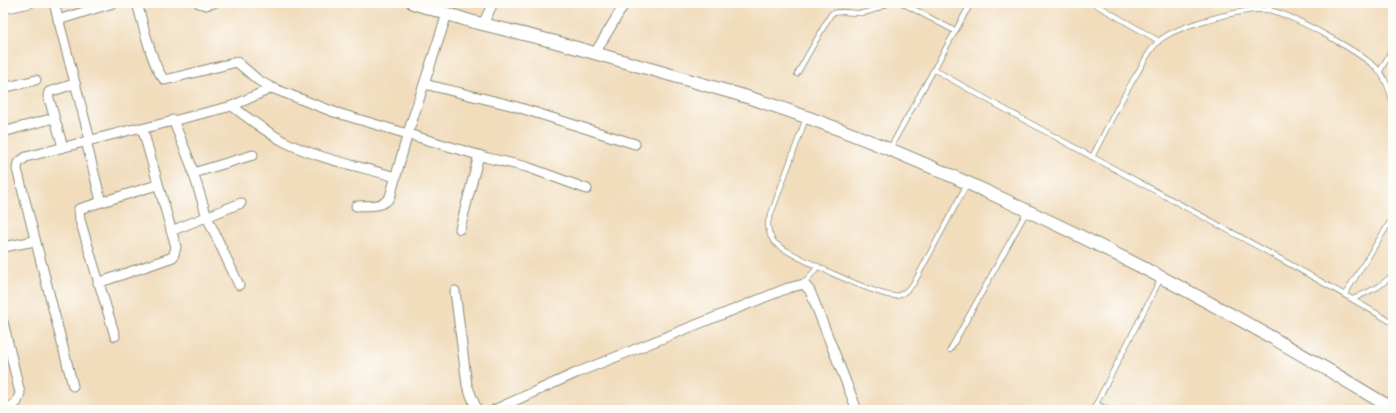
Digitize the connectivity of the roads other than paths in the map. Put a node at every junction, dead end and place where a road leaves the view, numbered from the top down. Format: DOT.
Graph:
graph roads {
  1 [pos="30,3"];
  2 [pos="54,3"];
  3 [pos="114,3"];
  4 [pos="137,3"];
  5 [pos="199,3"];
  6 [pos="214,3"];
  7 [pos="413,3"];
  8 [pos="493,3"];
  9 [pos="625,3"];
  10 [pos="889,3"];
  11 [pos="902,3"];
  12 [pos="971,3"];
  13 [pos="1094,3"];
  14 [pos="1272,3"];
  15 [pos="93,6"];
  16 [pos="3,9"];
  17 [pos="1268,10"];
  18 [pos="447,14"];
  19 [pos="58,20"];
  20 [pos="482,24"];
  21 [pos="955,31"];
  22 [pos="1159,40"];
  23 [pos="1393,48"];
  24 [pos="595,54"];
  25 [pos="935,70"];
  26 [pos="1380,71"];
  27 [pos="797,74"];
  28 [pos="36,80"];
  29 [pos="74,84"];
  30 [pos="424,84"];
  31 [pos="3,88"];
  32 [pos="272,88"];
  33 [pos="1393,102"];
  34 [pos="232,106"];
  35 [pos="806,117"];
  36 [pos="54,118"];
  37 [pos="173,120"];
  38 [pos="141,129"];
  39 [pos="3,132"];
  40 [pos="408,133"];
  41 [pos="88,141"];
  42 [pos="635,144"];
  43 [pos="63,148"];
  44 [pos="890,149"];
  45 [pos="253,155"];
  46 [pos="479,155"];
  47 [pos="1092,157"];
  48 [pos="194,173"];
  49 [pos="396,177"];
  50 [pos="968,183"];
  51 [pos="157,185"];
  52 [pos="588,189"];
  53 [pos="101,201"];
  54 [pos="241,203"];
  55 [pos="356,206"];
  56 [pos="1028,211"];
  57 [pos="1393,216"];
  58 [pos="207,217"];
  59 [pos="460,229"];
  60 [pos="171,231"];
  61 [pos="35,241"];
  62 [pos="3,247"];
  63 [pos="818,266"];
  64 [pos="1393,275"];
  65 [pos="1162,277"];
  66 [pos="98,282"];
  67 [pos="804,284"];
  68 [pos="239,285"];
  69 [pos="455,291"];
  70 [pos="1346,294"];
  71 [pos="1353,299"];
  72 [pos="3,322"];
  73 [pos="1393,323"];
  74 [pos="115,336"];
  75 [pos="950,350"];
  76 [pos="73,386"];
  77 [pos="1096,404"];
  78 [pos="1393,409"];
  79 [pos="6,410"];
  80 [pos="477,410"];
  81 [pos="494,410"];
  82 [pos="857,410"];
  83 [pos="1093,410"];
  84 [pos="1109,410"];
  1 -- 16 [label="street"];
  2 -- 19 [label="street"];
  3 -- 15 [label="street"];
  4 -- 32 [label="street"];
  5 -- 6 [label="street"];
  7 -- 18 [label="street"];
  8 -- 20 [label="street"];
  9 -- 24 [label="street"];
  10 -- 27 [label="lane"];
  11 -- 21 [label="lane"];
  12 -- 21 [label="lane"];
  13 -- 22 [label="lane"];
  14 -- 17 [label="lane"];
  15 -- 19 [label="street"];
  17 -- 22 [label="lane"];
  17 -- 26 [label="lane"];
  18 -- 20 [label="street"];
  18 -- 30 [label="street"];
  19 -- 29 [label="street"];
  20 -- 24 [label="street"];
  21 -- 25 [label="lane"];
  22 -- 47 [label="lane"];
  23 -- 26 [label="lane"];
  24 -- 35 [label="street"];
  25 -- 44 [label="lane"];
  25 -- 47 [label="lane"];
  26 -- 33 [label="lane"];
  28 -- 31 [label="street"];
  29 -- 36 [label="street"];
  29 -- 41 [label="street"];
  30 -- 40 [label="street"];
  30 -- 42 [label="street"];
  32 -- 34 [label="street"];
  32 -- 40 [label="street"];
  34 -- 37 [label="street"];
  34 -- 49 [label="street"];
  35 -- 44 [label="street"];
  35 -- 63 [label="lane"];
  36 -- 39 [label="street"];
  36 -- 43 [label="street"];
  37 -- 38 [label="street"];
  37 -- 48 [label="street"];
  38 -- 41 [label="street"];
  38 -- 51 [label="street"];
  40 -- 46 [label="street"];
  40 -- 49 [label="street"];
  41 -- 43 [label="street"];
  41 -- 53 [label="street"];
  43 -- 61 [label="street"];
  44 -- 50 [label="street"];
  45 -- 48 [label="street"];
  46 -- 52 [label="street"];
  46 -- 59 [label="street"];
  47 -- 70 [label="lane"];
  48 -- 58 [label="street"];
  49 -- 55 [label="street"];
  50 -- 56 [label="street"];
  50 -- 63 [label="lane"];
  51 -- 53 [label="street"];
  51 -- 60 [label="street"];
  53 -- 66 [label="street"];
  54 -- 58 [label="street"];
  56 -- 65 [label="street"];
  56 -- 75 [label="lane"];
  57 -- 70 [label="lane"];
  58 -- 60 [label="street"];
  58 -- 68 [label="street"];
  60 -- 66 [label="street"];
  61 -- 62 [label="street"];
  61 -- 76 [label="street"];
  63 -- 67 [label="lane"];
  64 -- 71 [label="lane"];
  65 -- 77 [label="lane"];
  65 -- 78 [label="street"];
  66 -- 74 [label="street"];
  67 -- 81 [label="street"];
  67 -- 82 [label="street"];
  69 -- 80 [label="street"];
  70 -- 71 [label="lane"];
  71 -- 73 [label="lane"];
  72 -- 79 [label="street"];
  77 -- 83 [label="lane"];
  77 -- 84 [label="lane"];
}
